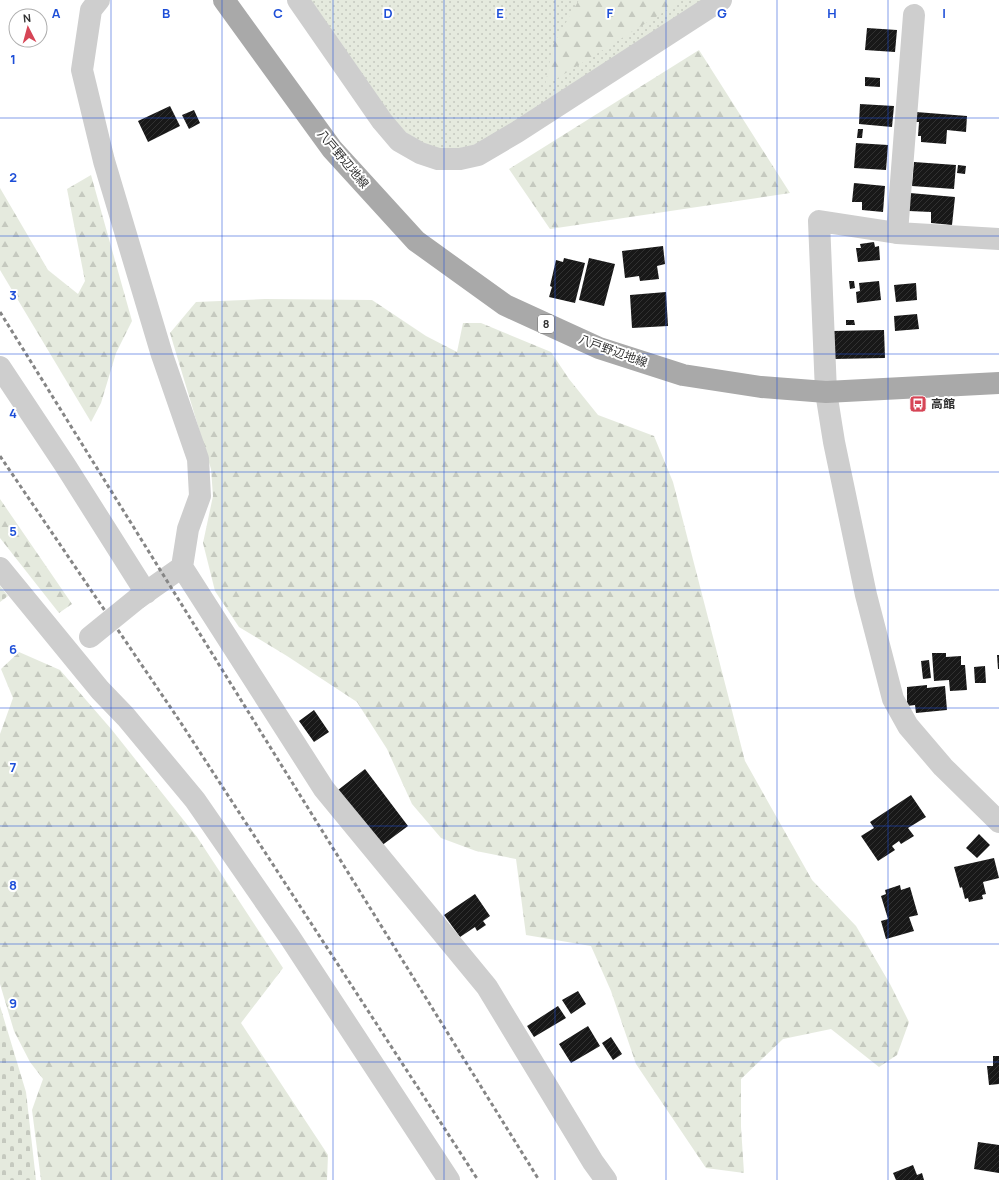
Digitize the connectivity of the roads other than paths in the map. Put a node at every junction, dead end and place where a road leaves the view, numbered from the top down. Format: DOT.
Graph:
graph roads {
  1 [pos="99,0"];
  2 [pos="224,0"];
  3 [pos="298,0"];
  4 [pos="721,0"];
  5 [pos="914,15"];
  6 [pos="897,233"];
  7 [pos="999,239"];
  8 [pos="0,367"];
  9 [pos="999,383"];
  10 [pos="826,392"];
  11 [pos="182,567"];
  12 [pos="0,568"];
  13 [pos="142,596"];
  14 [pos="70,652"];
  15 [pos="999,822"];
  16 [pos="449,1180"];
  17 [pos="606,1180"];
  1 -- 11 [label="street"];
  2 -- 10 [label="main road, 八戸野辺地線 / 8"];
  3 -- 4 [label="street"];
  5 -- 6 [label="street"];
  6 -- 7 [label="street"];
  6 -- 10 [label="street"];
  8 -- 13 [label="street"];
  9 -- 10 [label="main road, 八戸野辺地線 / 8"];
  10 -- 15 [label="street"];
  11 -- 13 [label="street"];
  11 -- 17 [label="street"];
  12 -- 14 [label="street"];
  13 -- 14 [label="street, bridge"];
  14 -- 16 [label="street"];
}
